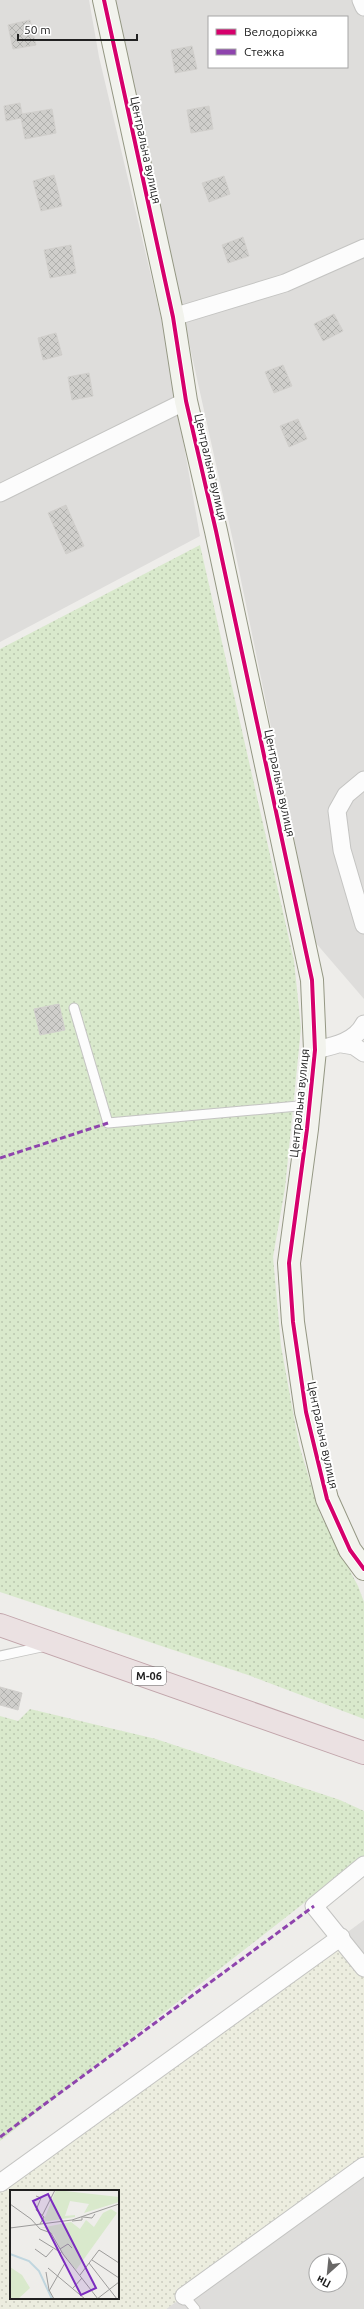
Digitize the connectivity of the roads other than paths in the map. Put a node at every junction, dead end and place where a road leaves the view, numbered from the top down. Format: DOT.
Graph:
graph roads {
  1 [pos="104,0"];
  2 [pos="361,0"];
  3 [pos="364,7"];
  4 [pos="364,248"];
  5 [pos="173,317"];
  6 [pos="186,401"];
  7 [pos="0,492"];
  8 [pos="364,780"];
  9 [pos="364,926"];
  10 [pos="74,1008"];
  11 [pos="364,1024"];
  12 [pos="342,1044"];
  13 [pos="315,1050"];
  14 [pos="364,1053"];
  15 [pos="309,1105"];
  16 [pos="364,1569"];
  17 [pos="0,1625"];
  18 [pos="58,1644"];
  19 [pos="0,1656"];
  20 [pos="364,1753"];
  21 [pos="364,1866"];
  22 [pos="341,1937"];
  23 [pos="364,1968"];
  24 [pos="364,2166"];
  25 [pos="0,2183"];
  26 [pos="190,2303"];
  1 -- 5 [label="street, Центральна вулиця"];
  2 -- 3 [label="street"];
  4 -- 5 [label="street"];
  5 -- 6 [label="street, Центральна вулиця"];
  6 -- 7 [label="street"];
  6 -- 13 [label="street, Центральна вулиця"];
  8 -- 9 [label="street"];
  10 -- 15 [label="lane"];
  11 -- 12 [label="street"];
  12 -- 13 [label="street"];
  12 -- 14 [label="street"];
  13 -- 15 [label="street, Центральна вулиця"];
  15 -- 16 [label="street, Центральна вулиця"];
  17 -- 18 [label="highway, М-06"];
  18 -- 19 [label="lane"];
  18 -- 20 [label="highway, М-06"];
  21 -- 22 [label="street"];
  22 -- 23 [label="street"];
  22 -- 25 [label="street"];
  24 -- 26 [label="street"];
}
